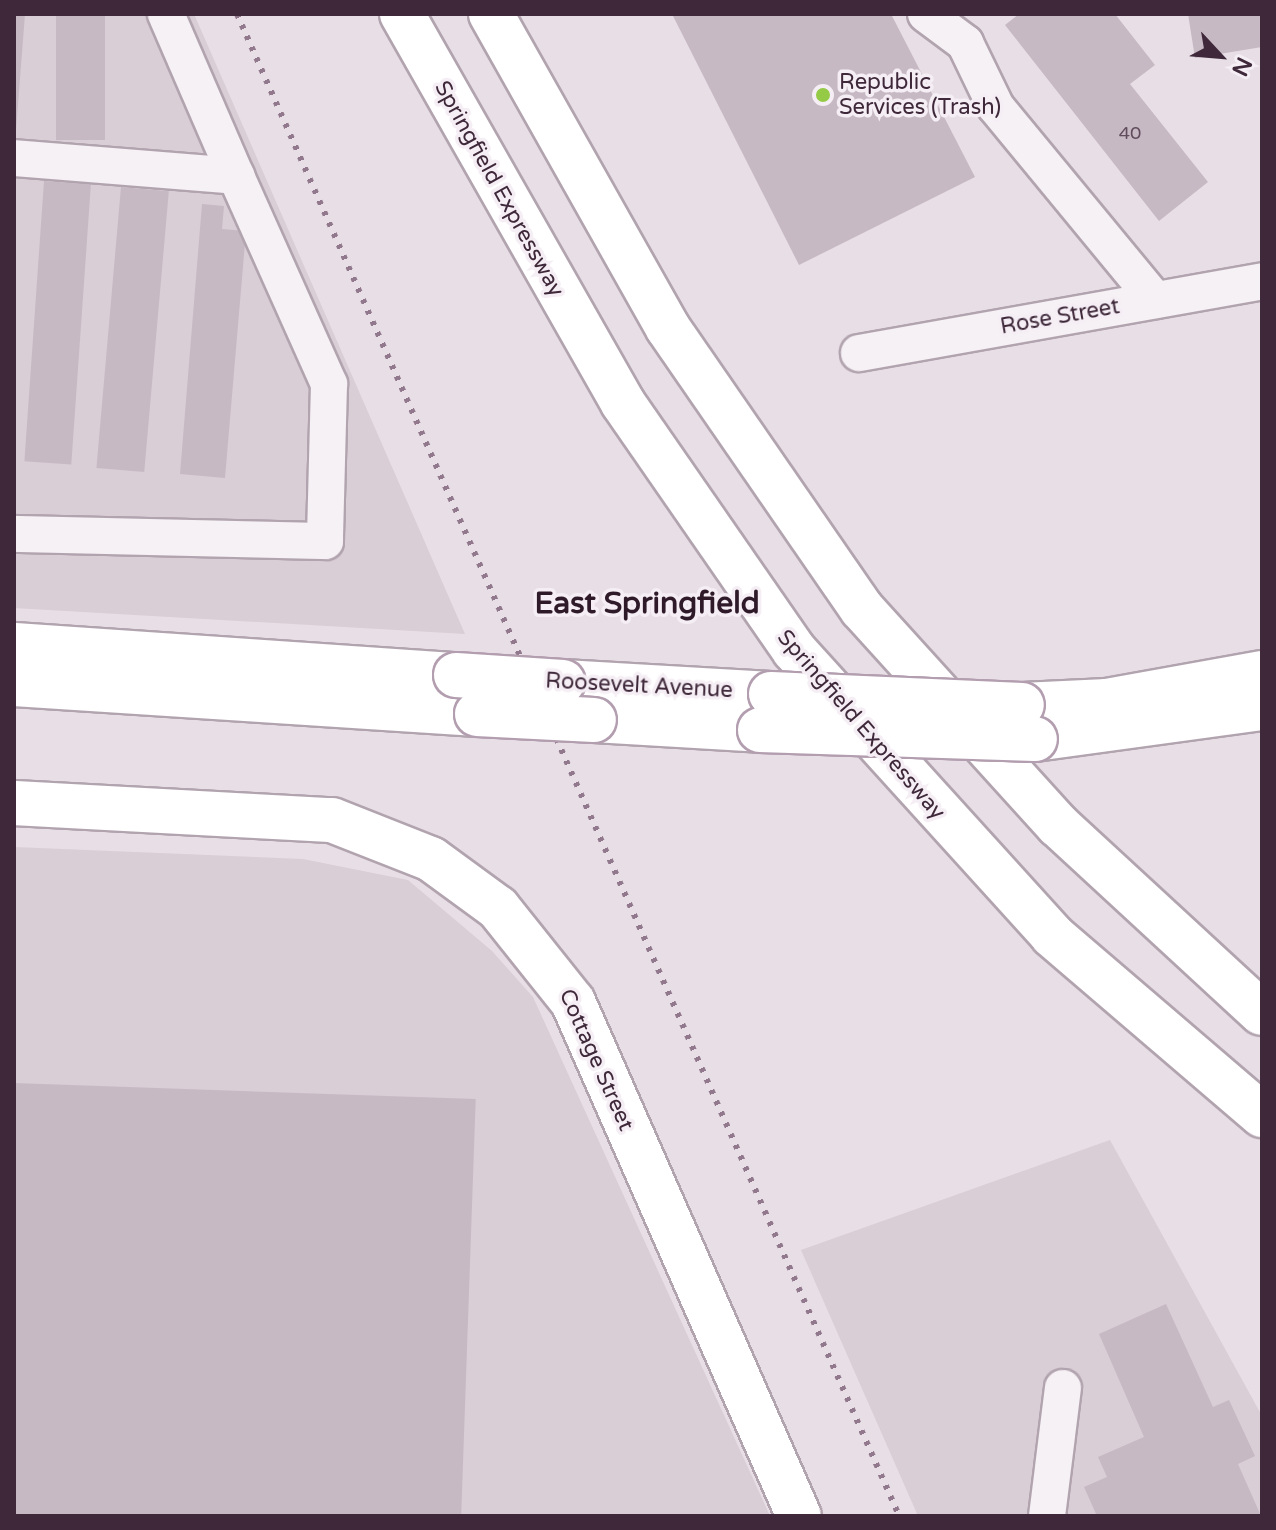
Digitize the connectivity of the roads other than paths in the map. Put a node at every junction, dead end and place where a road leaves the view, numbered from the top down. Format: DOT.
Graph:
graph roads {
  1 [pos="166,14"];
  2 [pos="402,14"];
  3 [pos="491,14"];
  4 [pos="926,14"];
  5 [pos="14,158"];
  6 [pos="236,176"];
  7 [pos="1262,281"];
  8 [pos="1155,300"];
  9 [pos="859,353"];
  10 [pos="14,534"];
  11 [pos="14,645"];
  12 [pos="1262,673"];
  13 [pos="14,684"];
  14 [pos="1262,708"];
  15 [pos="766,712"];
  16 [pos="1028,722"];
  17 [pos="14,803"];
  18 [pos="1058,825"];
  19 [pos="1262,971"];
  20 [pos="1262,1013"];
  21 [pos="1254,1111"];
  22 [pos="1063,1388"];
  23 [pos="799,1516"];
  24 [pos="1047,1516"];
  1 -- 6 [label="street"];
  2 -- 21 [label="main road, Springfield Expressway"];
  3 -- 18 [label="main road"];
  4 -- 8 [label="street"];
  5 -- 6 [label="street"];
  6 -- 10 [label="street"];
  7 -- 8 [label="street, Rose Street"];
  8 -- 9 [label="street, Rose Street"];
  11 -- 15 [label="main road, Roosevelt Avenue, bridge"];
  12 -- 16 [label="main road, Roosevelt Avenue"];
  13 -- 15 [label="main road, Roosevelt Avenue, bridge"];
  14 -- 16 [label="main road, Roosevelt Avenue"];
  15 -- 16 [label="main road, Roosevelt Avenue, bridge"];
  17 -- 23 [label="main road, Cottage Street"];
  18 -- 19 [label="main road"];
  18 -- 20 [label="main road"];
  22 -- 24 [label="street"];
}
